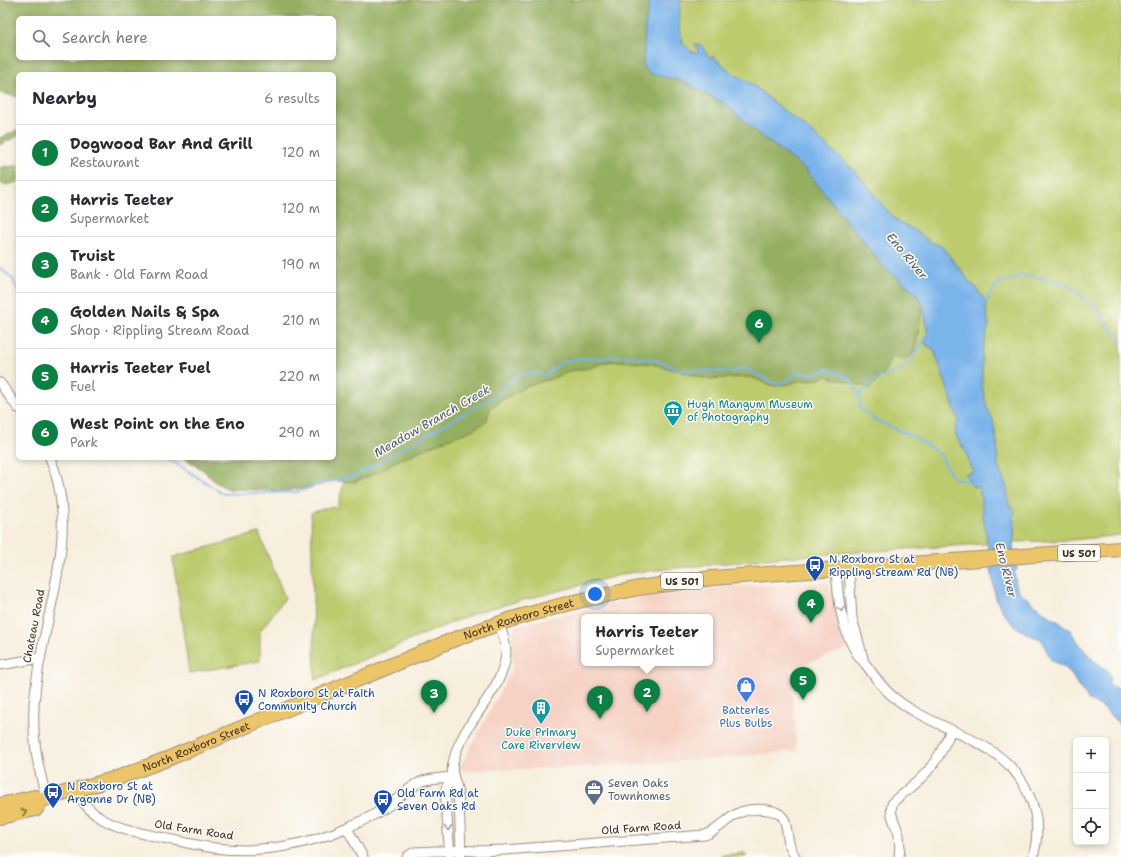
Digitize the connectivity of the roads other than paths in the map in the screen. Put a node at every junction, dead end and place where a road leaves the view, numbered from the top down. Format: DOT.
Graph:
graph roads {
  1 [pos="0,383"];
  2 [pos="16,405"];
  3 [pos="51,460"];
  4 [pos="1121,550"];
  5 [pos="842,570"];
  6 [pos="499,623"];
  7 [pos="40,658"];
  8 [pos="0,665"];
  9 [pos="951,730"];
  10 [pos="452,777"];
  11 [pos="74,791"];
  12 [pos="44,800"];
  13 [pos="0,805"];
  14 [pos="0,817"];
  15 [pos="347,828"];
  16 [pos="461,853"];
  17 [pos="450,854"];
  18 [pos="363,857"];
  19 [pos="407,857"];
  20 [pos="795,857"];
  21 [pos="899,857"];
  22 [pos="1033,857"];
  1 -- 2 [label="street"];
  3 -- 7 [label="street, Chateau Road"];
  4 -- 5 [label="highway, North Roxboro Street / US 501"];
  5 -- 6 [label="highway, North Roxboro Street / US 501"];
  5 -- 9 [label="street"];
  6 -- 10 [label="street"];
  6 -- 11 [label="highway, North Roxboro Street / US 501"];
  7 -- 8 [label="street"];
  7 -- 12 [label="street, Chateau Road"];
  9 -- 21 [label="street"];
  9 -- 22 [label="street"];
  10 -- 15 [label="street, Old Farm Road"];
  10 -- 16 [label="street"];
  10 -- 17 [label="street, one-way"];
  11 -- 12 [label="highway, North Roxboro Street / US 501"];
  11 -- 15 [label="street, Old Farm Road"];
  12 -- 13 [label="highway, North Roxboro Street / US 501"];
  14 -- 12 [label="highway, North Roxboro Street / US 501, one-way"];
  15 -- 18 [label="street"];
  16 -- 17 [label="street, Old Farm Road"];
  16 -- 20 [label="street, Old Farm Road"];
  17 -- 19 [label="street, Old Farm Road"];
}
